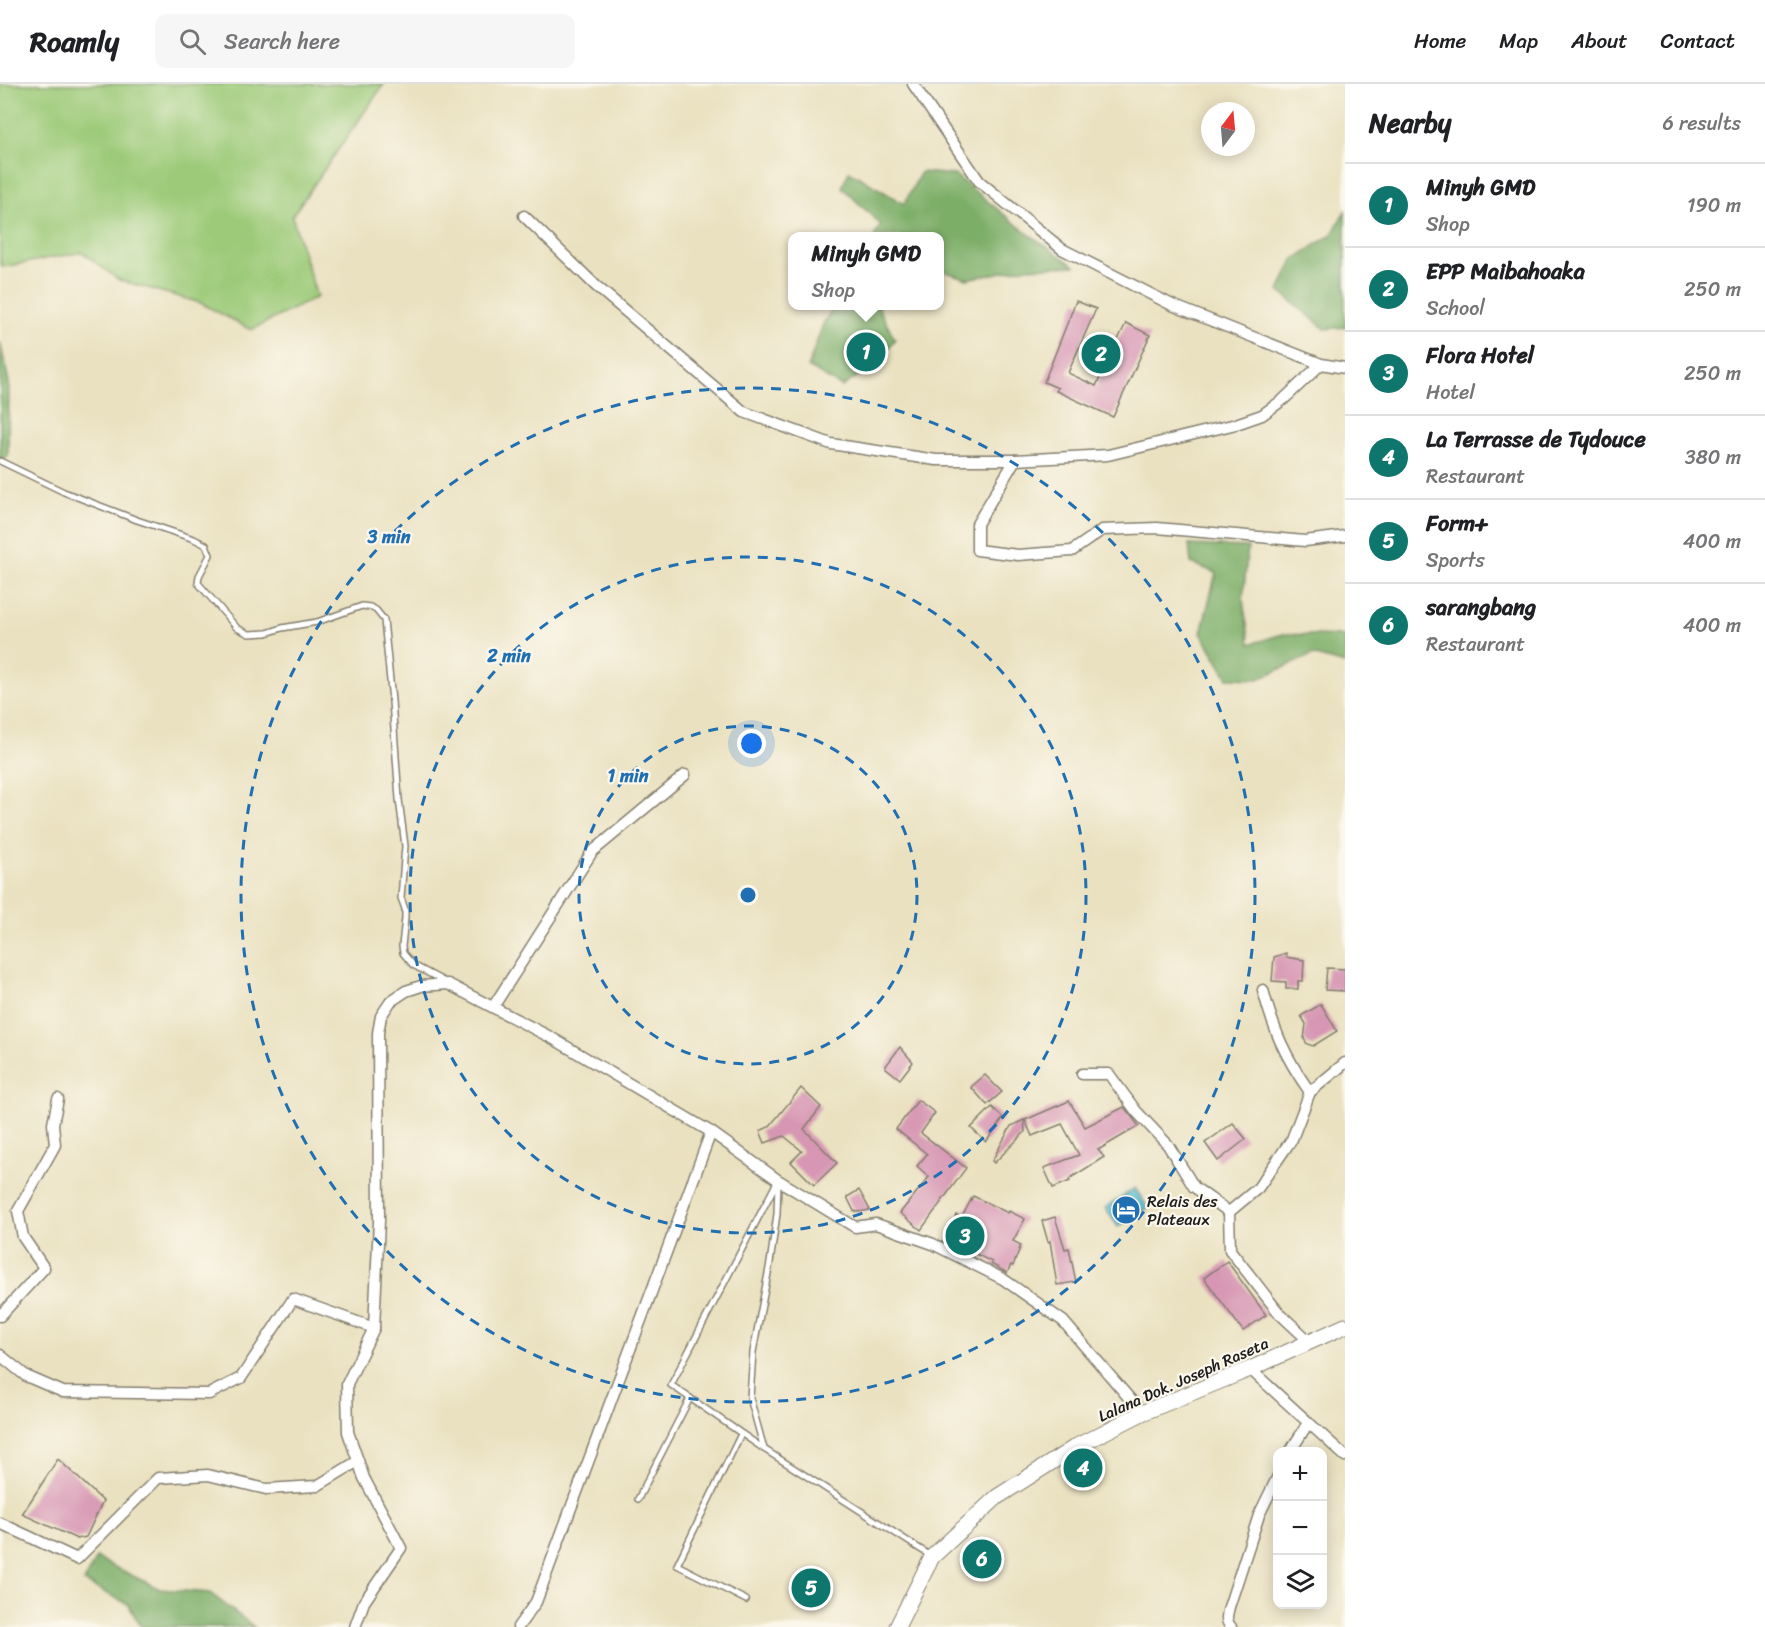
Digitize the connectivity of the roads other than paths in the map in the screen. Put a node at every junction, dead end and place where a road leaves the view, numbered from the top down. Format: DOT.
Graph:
graph roads {
  1 [pos="914,84"];
  2 [pos="524,216"];
  3 [pos="1321,364"];
  4 [pos="1345,368"];
  5 [pos="1015,460"];
  6 [pos="0,461"];
  7 [pos="1345,536"];
  8 [pos="685,775"];
  9 [pos="448,984"];
  10 [pos="1263,990"];
  11 [pos="493,1007"];
  12 [pos="1345,1063"];
  13 [pos="1082,1074"];
  14 [pos="1310,1092"];
  15 [pos="58,1099"];
  16 [pos="711,1132"];
  17 [pos="778,1180"];
  18 [pos="1228,1212"];
  19 [pos="0,1316"];
  20 [pos="1345,1326"];
  21 [pos="374,1328"];
  22 [pos="1310,1342"];
  23 [pos="0,1355"];
  24 [pos="1250,1369"];
  25 [pos="690,1398"];
  26 [pos="1142,1413"];
  27 [pos="1308,1423"];
  28 [pos="741,1434"];
  29 [pos="1293,1447"];
  30 [pos="764,1449"];
  31 [pos="1345,1456"];
  32 [pos="358,1461"];
  33 [pos="1273,1486"];
  34 [pos="638,1499"];
  35 [pos="0,1523"];
  36 [pos="932,1557"];
  37 [pos="746,1600"];
  38 [pos="355,1627"];
  39 [pos="518,1627"];
  40 [pos="897,1627"];
  41 [pos="1231,1627"];
  1 -- 3 [label="street"];
  2 -- 5 [label="street"];
  3 -- 4 [label="street"];
  3 -- 5 [label="street"];
  5 -- 7 [label="street"];
  6 -- 9 [label="lane"];
  8 -- 11 [label="street"];
  9 -- 11 [label="street"];
  9 -- 21 [label="street"];
  10 -- 14 [label="street"];
  11 -- 16 [label="street"];
  12 -- 14 [label="street"];
  13 -- 18 [label="street"];
  14 -- 18 [label="street"];
  15 -- 19 [label="street"];
  16 -- 17 [label="street"];
  16 -- 39 [label="street"];
  17 -- 25 [label="lane"];
  17 -- 26 [label="street"];
  17 -- 30 [label="lane"];
  18 -- 22 [label="street"];
  20 -- 22 [label="main road, Lalana Dok. Joseph Raseta"];
  21 -- 23 [label="street"];
  21 -- 32 [label="street"];
  22 -- 24 [label="main road, Lalana Dok. Joseph Raseta"];
  24 -- 26 [label="main road, Lalana Dok. Joseph Raseta"];
  24 -- 27 [label="street"];
  25 -- 28 [label="lane"];
  25 -- 34 [label="lane"];
  26 -- 36 [label="main road, Lalana Dok. Joseph Raseta"];
  27 -- 29 [label="street"];
  27 -- 31 [label="street"];
  28 -- 30 [label="lane"];
  28 -- 37 [label="lane"];
  30 -- 36 [label="lane"];
  32 -- 35 [label="street"];
  32 -- 38 [label="street"];
  33 -- 41 [label="street"];
  36 -- 40 [label="main road, Lalana Dok. Joseph Raseta"];
}
